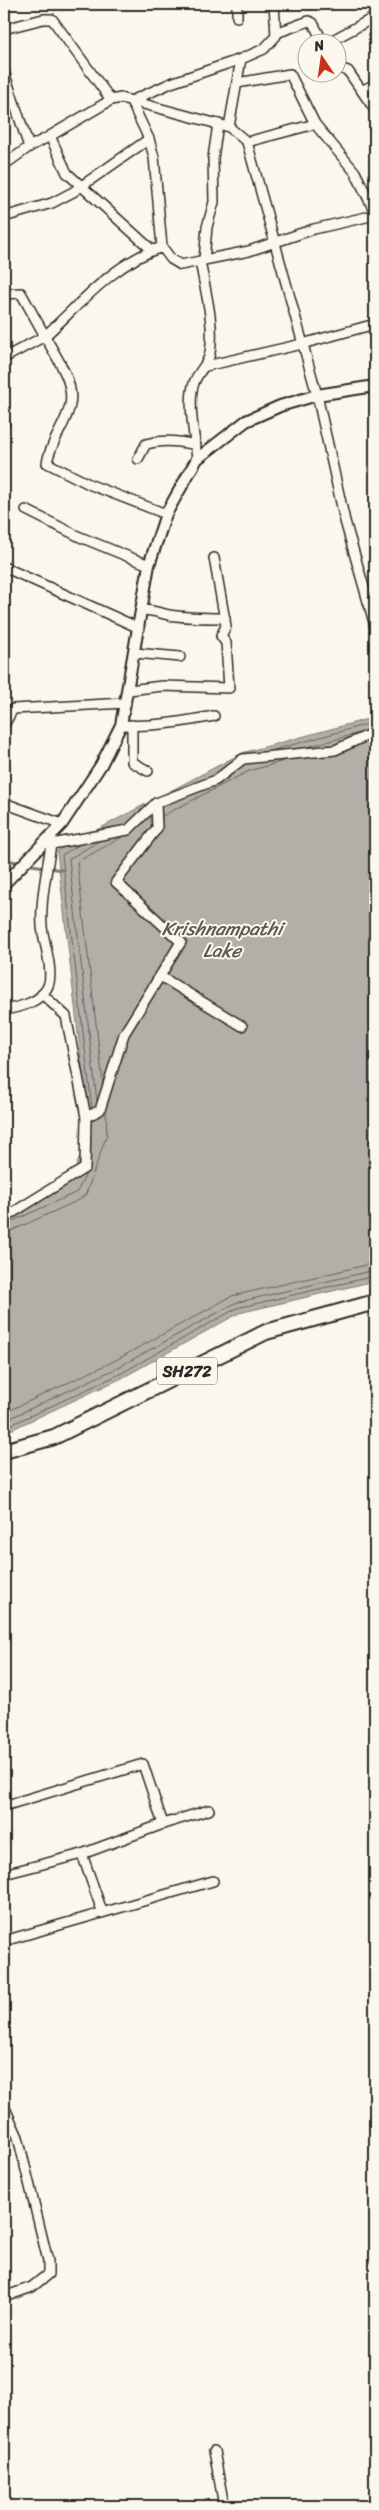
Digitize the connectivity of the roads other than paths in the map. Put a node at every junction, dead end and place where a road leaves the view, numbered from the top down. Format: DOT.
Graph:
graph roads {
  1 [pos="237,4"];
  2 [pos="274,4"];
  3 [pos="237,17"];
  4 [pos="375,17"];
  5 [pos="4,29"];
  6 [pos="318,32"];
  7 [pos="276,33"];
  8 [pos="346,33"];
  9 [pos="241,59"];
  10 [pos="346,70"];
  11 [pos="4,72"];
  12 [pos="237,83"];
  13 [pos="375,84"];
  14 [pos="363,90"];
  15 [pos="111,100"];
  16 [pos="132,100"];
  17 [pos="375,110"];
  18 [pos="218,124"];
  19 [pos="315,124"];
  20 [pos="229,127"];
  21 [pos="50,136"];
  22 [pos="149,140"];
  23 [pos="247,142"];
  24 [pos="28,147"];
  25 [pos="4,165"];
  26 [pos="81,186"];
  27 [pos="375,213"];
  28 [pos="4,217"];
  29 [pos="276,242"];
  30 [pos="162,247"];
  31 [pos="152,250"];
  32 [pos="202,260"];
  33 [pos="4,294"];
  34 [pos="375,324"];
  35 [pos="45,336"];
  36 [pos="302,344"];
  37 [pos="4,358"];
  38 [pos="206,366"];
  39 [pos="375,386"];
  40 [pos="317,395"];
  41 [pos="4,418"];
  42 [pos="4,425"];
  43 [pos="196,445"];
  44 [pos="138,459"];
  45 [pos="197,459"];
  46 [pos="26,510"];
  47 [pos="166,514"];
  48 [pos="214,558"];
  49 [pos="149,565"];
  50 [pos="4,567"];
  51 [pos="142,610"];
  52 [pos="224,618"];
  53 [pos="375,626"];
  54 [pos="139,628"];
  55 [pos="135,653"];
  56 [pos="180,656"];
  57 [pos="129,690"];
  58 [pos="126,703"];
  59 [pos="214,716"];
  60 [pos="4,725"];
  61 [pos="126,725"];
  62 [pos="375,732"];
  63 [pos="148,771"];
  64 [pos="4,803"];
  65 [pos="156,803"];
  66 [pos="62,824"];
  67 [pos="52,844"];
  68 [pos="4,884"];
  69 [pos="160,976"];
  70 [pos="42,994"];
  71 [pos="4,1010"];
  72 [pos="242,1026"];
  73 [pos="86,1117"];
  74 [pos="4,1218"];
  75 [pos="375,1302"];
  76 [pos="4,1451"];
  77 [pos="4,1806"];
  78 [pos="208,1810"];
  79 [pos="162,1824"];
  80 [pos="82,1854"];
  81 [pos="4,1874"];
  82 [pos="213,1881"];
  83 [pos="102,1911"];
  84 [pos="4,1941"];
  85 [pos="4,2106"];
  86 [pos="4,2297"];
  87 [pos="214,2451"];
  88 [pos="224,2506"];
  1 -- 3 [label="street"];
  2 -- 7 [label="street"];
  4 -- 8 [label="street"];
  5 -- 15 [label="street"];
  6 -- 7 [label="street"];
  7 -- 9 [label="street"];
  9 -- 12 [label="street"];
  9 -- 16 [label="street"];
  10 -- 14 [label="street"];
  11 -- 24 [label="street"];
  12 -- 19 [label="street"];
  12 -- 20 [label="street"];
  13 -- 14 [label="street"];
  14 -- 17 [label="street"];
  15 -- 16 [label="street"];
  15 -- 21 [label="street"];
  16 -- 18 [label="street"];
  16 -- 22 [label="street"];
  18 -- 20 [label="street"];
  18 -- 32 [label="street"];
  19 -- 23 [label="street"];
  19 -- 27 [label="street"];
  20 -- 23 [label="street"];
  21 -- 24 [label="street"];
  21 -- 26 [label="street"];
  22 -- 26 [label="street"];
  22 -- 30 [label="street"];
  23 -- 29 [label="street"];
  24 -- 25 [label="street"];
  26 -- 28 [label="street"];
  26 -- 31 [label="street"];
  27 -- 29 [label="street"];
  29 -- 32 [label="street"];
  29 -- 36 [label="street"];
  30 -- 31 [label="street"];
  30 -- 32 [label="street"];
  31 -- 35 [label="street"];
  32 -- 38 [label="street"];
  33 -- 35 [label="street"];
  34 -- 36 [label="street"];
  35 -- 37 [label="street"];
  35 -- 47 [label="street"];
  36 -- 38 [label="street"];
  36 -- 40 [label="street"];
  38 -- 43 [label="street"];
  39 -- 40 [label="street"];
  40 -- 45 [label="street"];
  40 -- 53 [label="street"];
  41 -- 42 [label="street"];
  43 -- 44 [label="street"];
  43 -- 45 [label="street"];
  45 -- 47 [label="street"];
  46 -- 49 [label="street"];
  47 -- 49 [label="street"];
  48 -- 52 [label="street"];
  49 -- 51 [label="street"];
  50 -- 54 [label="street"];
  51 -- 52 [label="street"];
  51 -- 54 [label="street"];
  52 -- 57 [label="street"];
  54 -- 55 [label="street"];
  55 -- 56 [label="street"];
  55 -- 57 [label="street"];
  57 -- 58 [label="street"];
  58 -- 60 [label="street"];
  58 -- 61 [label="street"];
  59 -- 61 [label="street"];
  61 -- 63 [label="street"];
  61 -- 66 [label="street"];
  62 -- 65 [label="street"];
  64 -- 66 [label="street"];
  65 -- 67 [label="street"];
  65 -- 69 [label="street"];
  66 -- 67 [label="street"];
  67 -- 68 [label="street"];
  67 -- 70 [label="street"];
  69 -- 72 [label="street"];
  69 -- 73 [label="street"];
  70 -- 71 [label="street"];
  70 -- 73 [label="street"];
  73 -- 74 [label="street"];
  75 -- 76 [label="main road, SH272"];
  77 -- 79 [label="street"];
  78 -- 79 [label="street"];
  79 -- 80 [label="street"];
  80 -- 81 [label="street"];
  80 -- 83 [label="street"];
  82 -- 83 [label="street"];
  83 -- 84 [label="street"];
  85 -- 86 [label="street"];
  87 -- 88 [label="street"];
}
